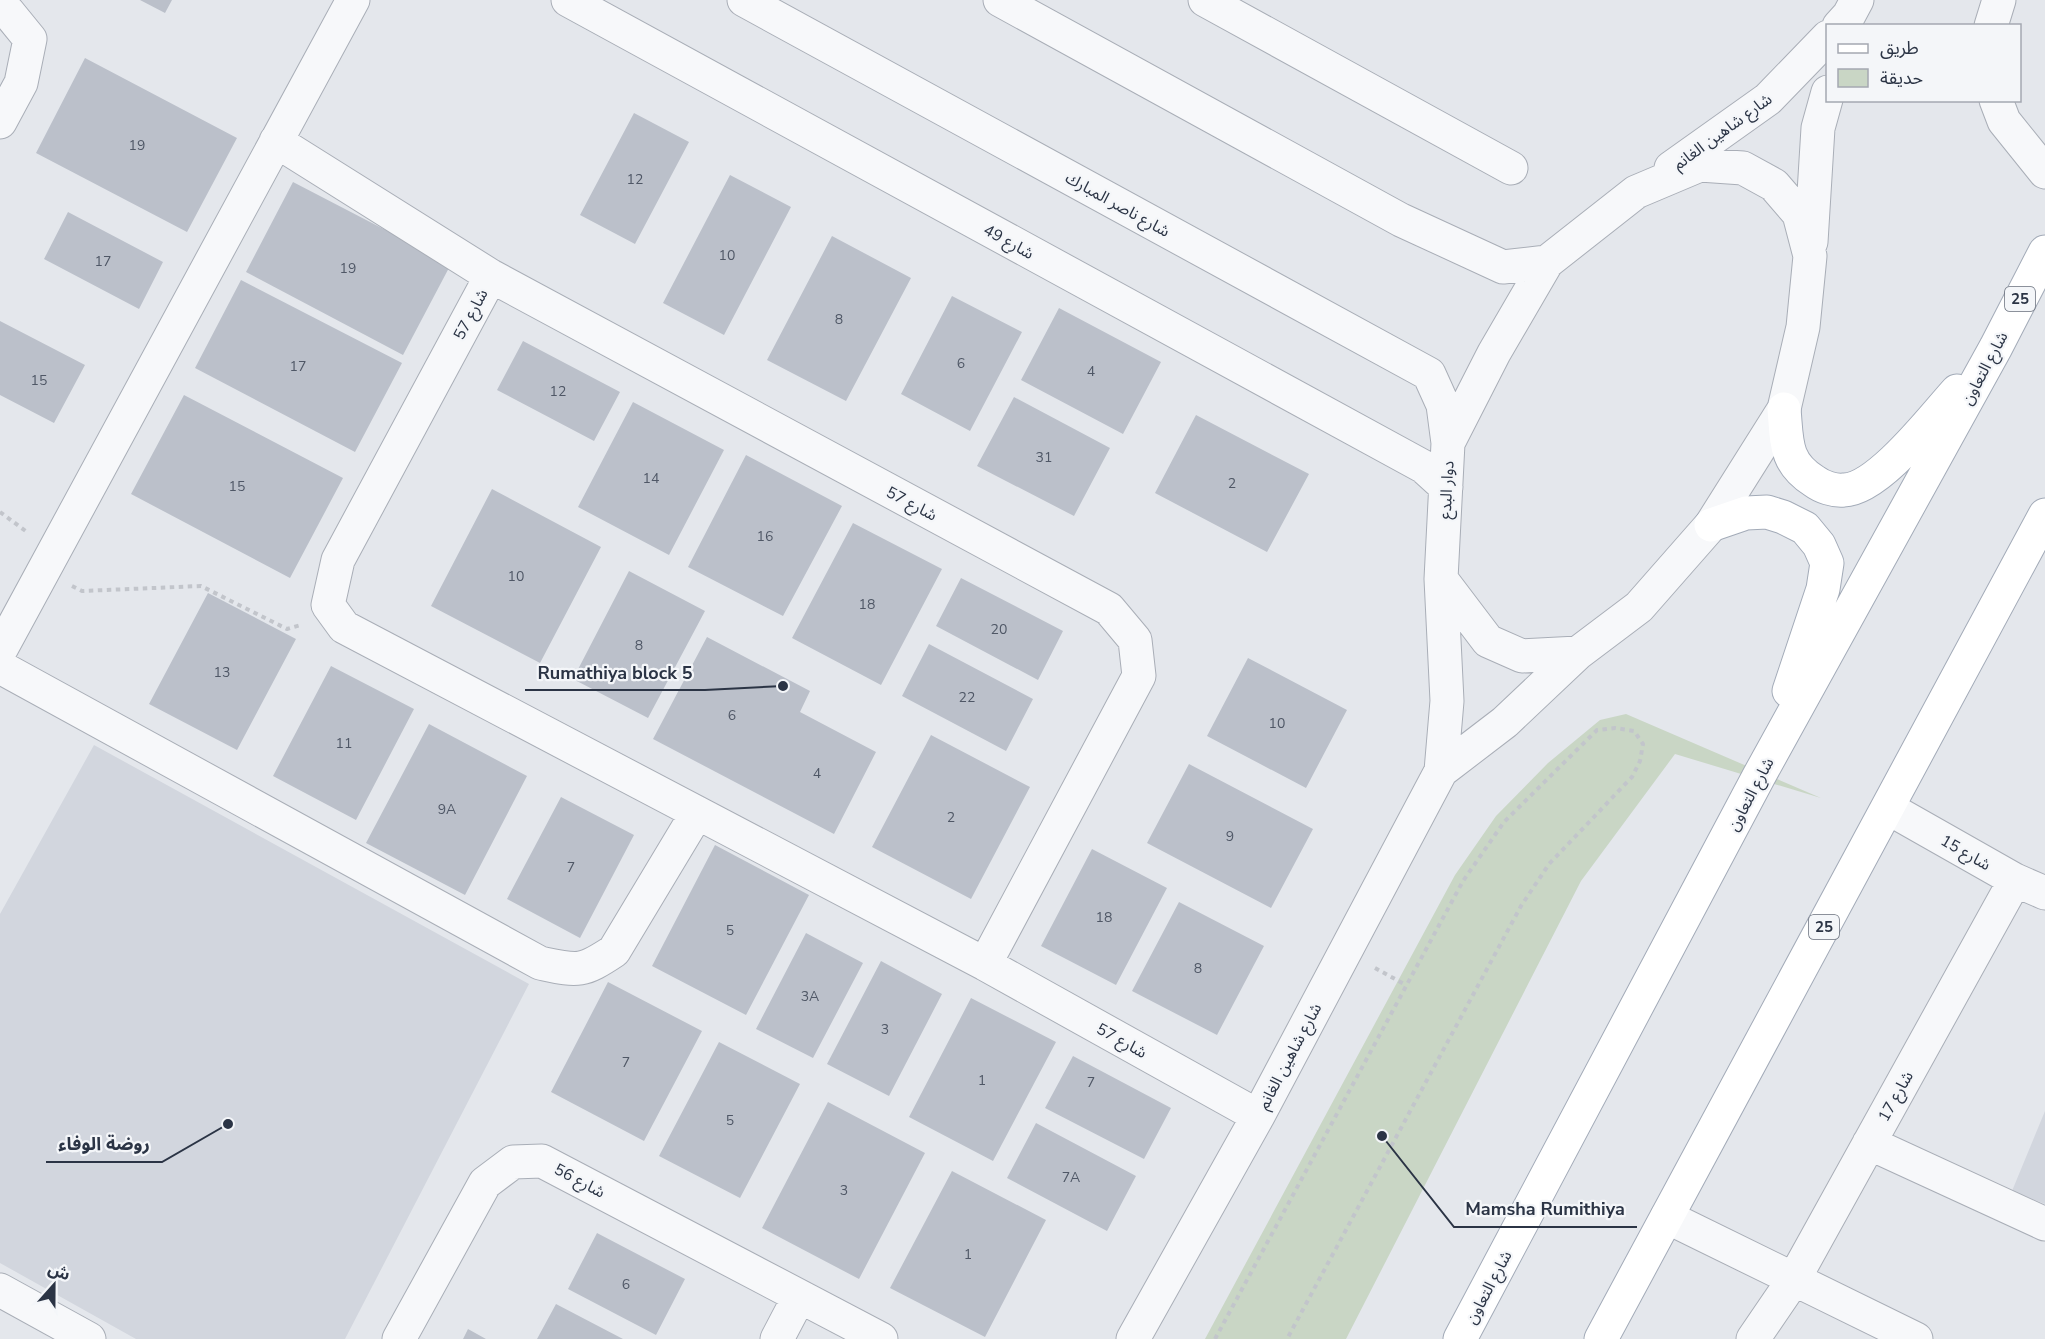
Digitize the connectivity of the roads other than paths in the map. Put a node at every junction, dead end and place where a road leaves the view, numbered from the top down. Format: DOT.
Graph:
graph roads {
  1 [pos="353,0"];
  2 [pos="568,0"];
  3 [pos="744,0"];
  4 [pos="1000,0"];
  5 [pos="1205,0"];
  6 [pos="2000,0"];
  7 [pos="0,7"];
  8 [pos="1992,24"];
  9 [pos="1826,39"];
  10 [pos="1826,96"];
  11 [pos="1997,102"];
  12 [pos="0,122"];
  13 [pos="276,141"];
  14 [pos="1511,168"];
  15 [pos="2045,172"];
  16 [pos="1636,192"];
  17 [pos="2045,252"];
  18 [pos="1810,255"];
  19 [pos="1547,262"];
  20 [pos="491,276"];
  21 [pos="1996,347"];
  22 [pos="1784,409"];
  23 [pos="1448,443"];
  24 [pos="1446,487"];
  25 [pos="2045,515"];
  26 [pos="1711,525"];
  27 [pos="1441,579"];
  28 [pos="0,651"];
  29 [pos="1578,653"];
  30 [pos="0,667"];
  31 [pos="1441,771"];
  32 [pos="1759,776"];
  33 [pos="1888,808"];
  34 [pos="697,813"];
  35 [pos="2015,880"];
  36 [pos="2045,892"];
  37 [pos="986,964"];
  38 [pos="1258,1116"];
  39 [pos="1869,1143"];
  40 [pos="1667,1217"];
  41 [pos="2045,1224"];
  42 [pos="1794,1279"];
  43 [pos="0,1290"];
  44 [pos="799,1297"];
  45 [pos="89,1339"];
  46 [pos="399,1339"];
  47 [pos="777,1339"];
  48 [pos="881,1339"];
  49 [pos="1133,1339"];
  50 [pos="1460,1339"];
  51 [pos="1602,1339"];
  52 [pos="1753,1339"];
  53 [pos="1916,1339"];
  1 -- 13 [label="street"];
  2 -- 24 [label="street, شارع 49"];
  3 -- 23 [label="street, شارع ناصر المبارك"];
  4 -- 19 [label="street"];
  5 -- 14 [label="street"];
  6 -- 8 [label="street"];
  7 -- 12 [label="street"];
  9 -- 16 [label="street, شارع شاهين الغانم"];
  10 -- 18 [label="street"];
  11 -- 15 [label="street"];
  13 -- 20 [label="street"];
  13 -- 28 [label="street"];
  16 -- 18 [label="street, دوار البدع"];
  16 -- 19 [label="street, دوار البدع"];
  17 -- 21 [label="main road, شارع التعاون / 25"];
  18 -- 22 [label="street, دوار البدع"];
  19 -- 23 [label="street, دوار البدع"];
  20 -- 34 [label="street, شارع 57"];
  20 -- 37 [label="street, شارع 57"];
  21 -- 22 [label="main road"];
  21 -- 32 [label="main road, شارع التعاون / 25"];
  22 -- 26 [label="street, دوار البدع"];
  23 -- 24 [label="street, دوار البدع"];
  24 -- 27 [label="street, دوار البدع"];
  25 -- 33 [label="main road, 25"];
  26 -- 29 [label="street, دوار البدع"];
  26 -- 32 [label="main road"];
  27 -- 29 [label="street"];
  27 -- 31 [label="street, شارع شاهين الغانم"];
  29 -- 31 [label="street, شارع شاهين الغانم"];
  30 -- 34 [label="street"];
  31 -- 38 [label="street, شارع شاهين الغانم"];
  32 -- 50 [label="main road, شارع التعاون / 25"];
  33 -- 35 [label="street, شارع 15"];
  33 -- 40 [label="main road, 25"];
  34 -- 37 [label="street, شارع 57"];
  35 -- 36 [label="street, شارع 15"];
  35 -- 39 [label="street, شارع 17"];
  37 -- 38 [label="street, شارع 57"];
  38 -- 49 [label="street, شارع شاهين الغانم"];
  39 -- 41 [label="street"];
  39 -- 42 [label="street, شارع 17"];
  40 -- 42 [label="street"];
  40 -- 51 [label="main road, 25"];
  42 -- 52 [label="street, شارع 17"];
  42 -- 53 [label="street"];
  43 -- 45 [label="street"];
  44 -- 46 [label="street, شارع 56"];
  44 -- 47 [label="street"];
  44 -- 48 [label="street, شارع 56"];
}
